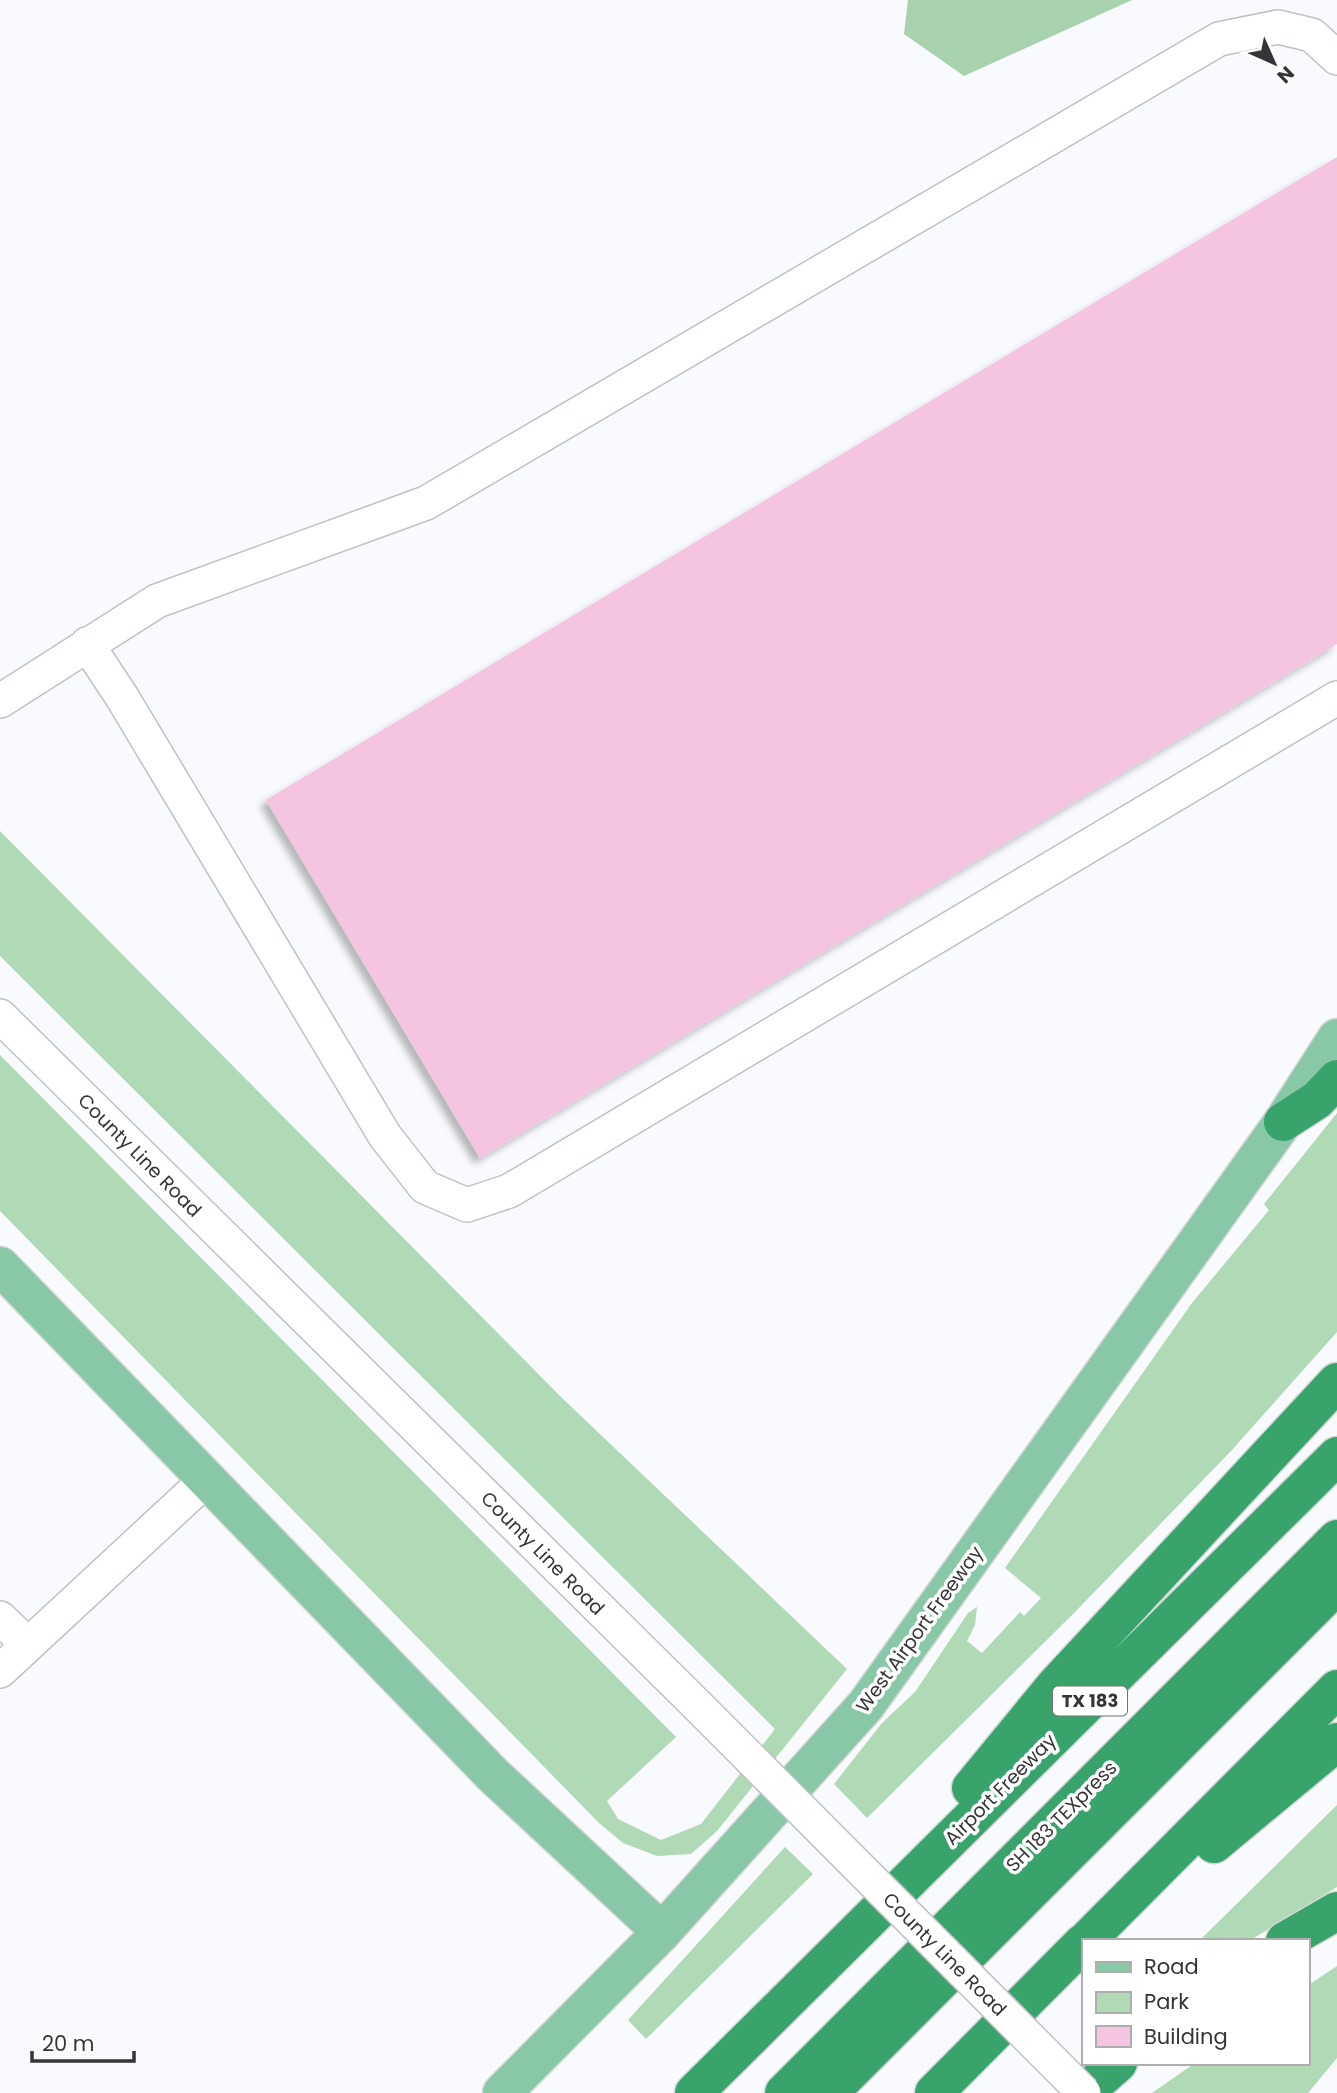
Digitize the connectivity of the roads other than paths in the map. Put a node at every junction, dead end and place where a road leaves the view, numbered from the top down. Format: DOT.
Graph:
graph roads {
  1 [pos="1337,58"];
  2 [pos="86,644"];
  3 [pos="1337,698"];
  4 [pos="0,701"];
  5 [pos="0,1016"];
  6 [pos="1337,1038"];
  7 [pos="1337,1079"];
  8 [pos="1283,1122"];
  9 [pos="0,1266"];
  10 [pos="1337,1382"];
  11 [pos="1337,1457"];
  12 [pos="206,1479"];
  13 [pos="1337,1539"];
  14 [pos="1337,1585"];
  15 [pos="0,1618"];
  16 [pos="26,1643"];
  17 [pos="0,1671"];
  18 [pos="1337,1689"];
  19 [pos="1337,1742"];
  20 [pos="1337,1911"];
  21 [pos="662,1932"];
  22 [pos="1087,1939"];
  23 [pos="1098,1939"];
  24 [pos="1288,1939"];
  25 [pos="1082,1944"];
  26 [pos="842,1945"];
  27 [pos="1082,1952"];
  28 [pos="1039,1987"];
  29 [pos="1116,2065"];
  30 [pos="502,2093"];
  31 [pos="694,2093"];
  32 [pos="784,2093"];
  33 [pos="829,2093"];
  34 [pos="934,2093"];
  35 [pos="1084,2093"];
  1 -- 2 [label="street"];
  2 -- 3 [label="street"];
  2 -- 4 [label="street"];
  5 -- 35 [label="street, County Line Road, bridge"];
  6 -- 8 [label="main road"];
  7 -- 8 [label="highway"];
  8 -- 21 [label="main road, West Airport Freeway"];
  9 -- 12 [label="main road"];
  10 -- 26 [label="highway"];
  11 -- 26 [label="highway, Airport Freeway / TX 183"];
  12 -- 16 [label="street"];
  12 -- 21 [label="main road"];
  13 -- 32 [label="highway, SH 183 TEXpress"];
  14 -- 33 [label="highway, SH 183 TEXpress"];
  15 -- 16 [label="street"];
  16 -- 17 [label="street"];
  18 -- 22 [label="highway"];
  19 -- 23 [label="highway"];
  20 -- 24 [label="highway"];
  21 -- 30 [label="main road, West Airport Freeway"];
  25 -- 28 [label="highway"];
  26 -- 31 [label="highway, Airport Freeway / TX 183"];
  27 -- 28 [label="highway"];
  28 -- 34 [label="highway"];
  29 -- 35 [label="highway"];
}
